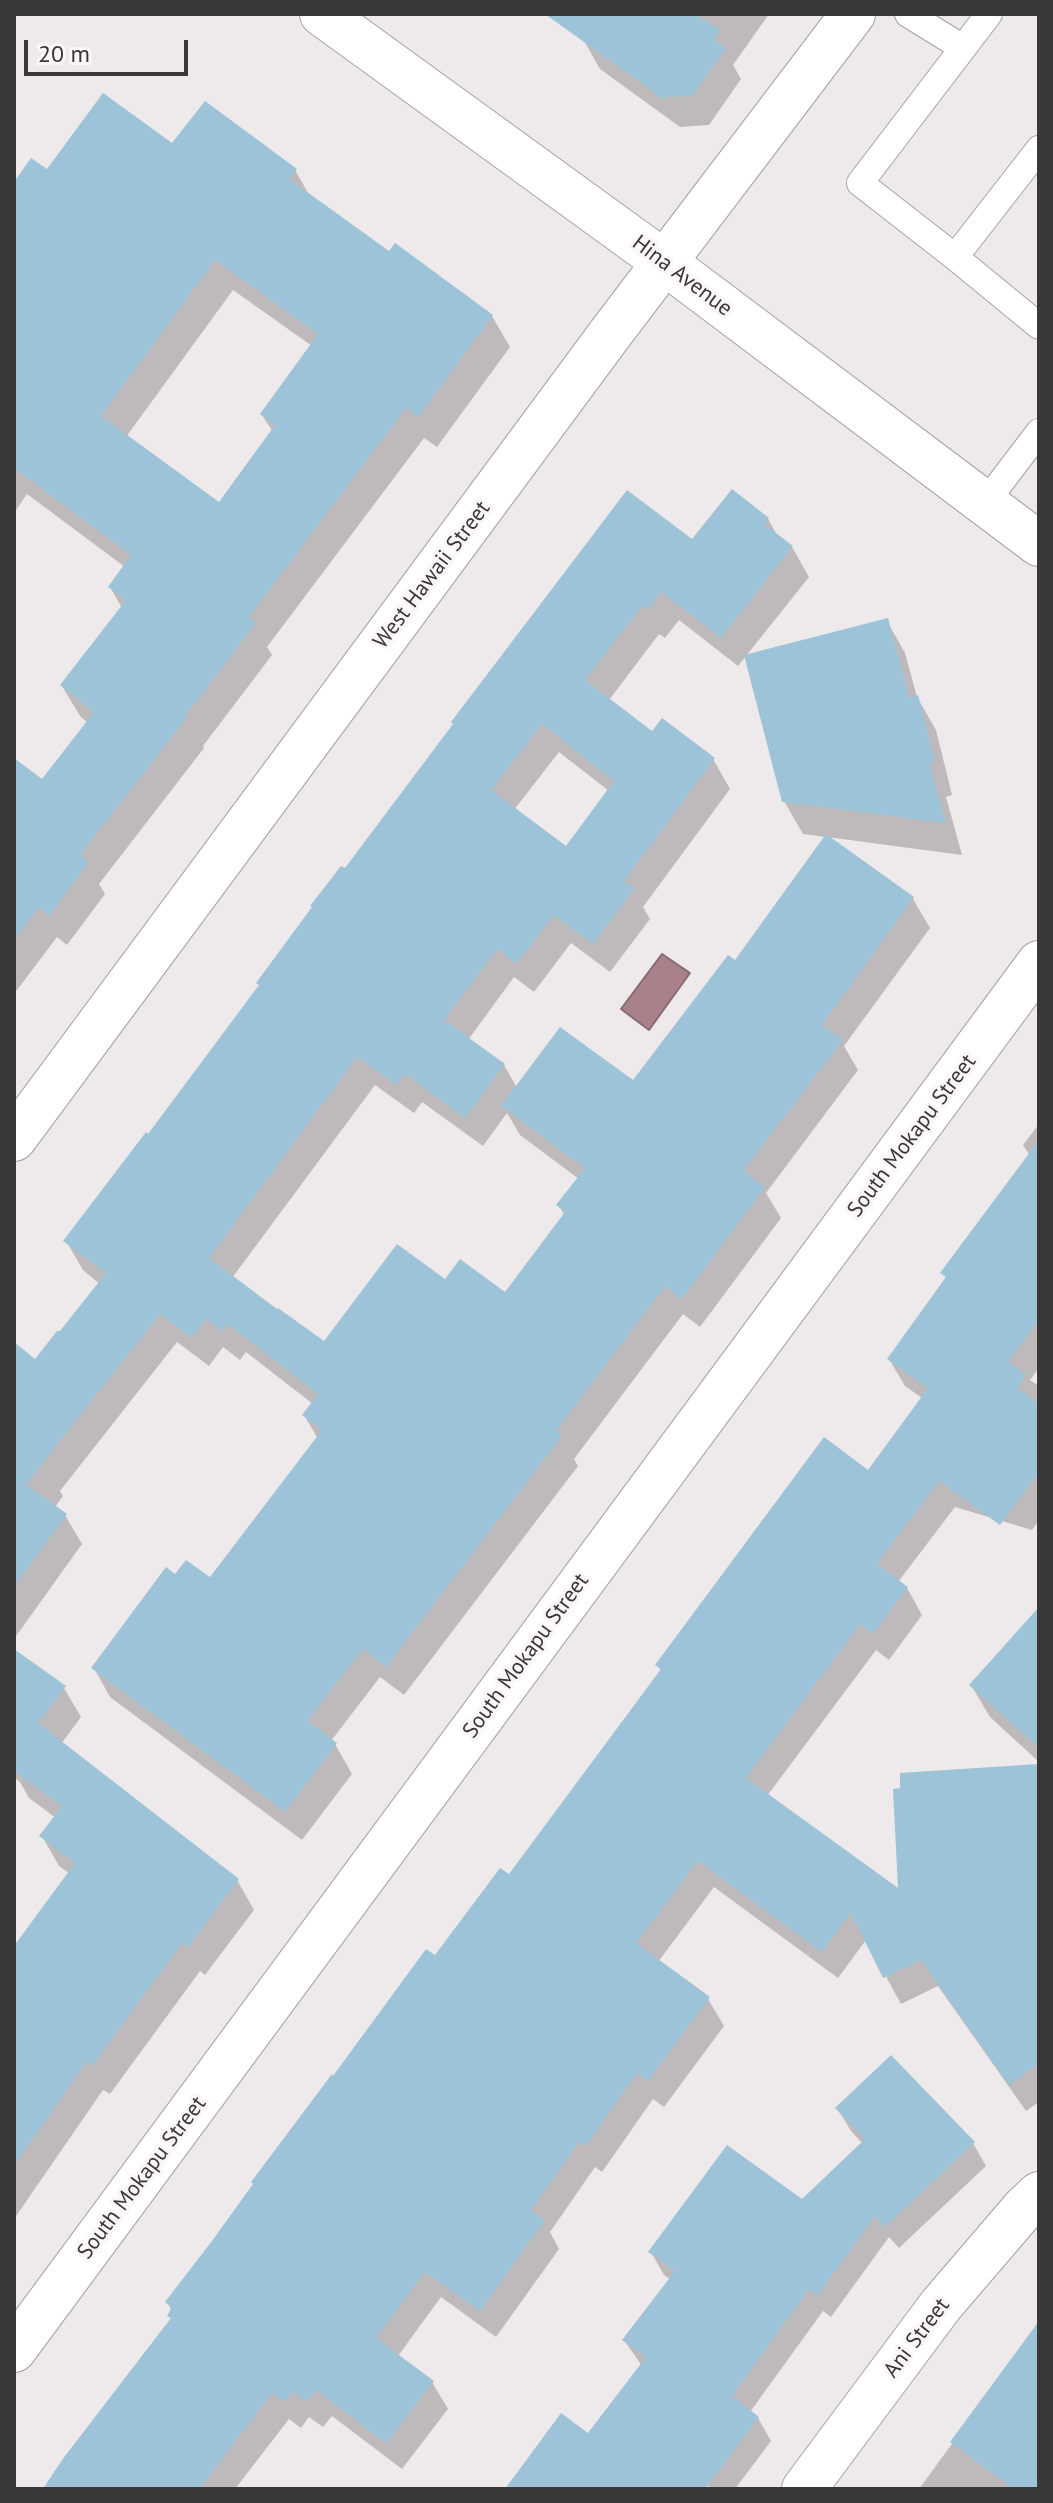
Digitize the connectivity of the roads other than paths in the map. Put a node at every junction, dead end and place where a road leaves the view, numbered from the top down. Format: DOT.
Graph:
graph roads {
  1 [pos="322,14"];
  2 [pos="853,14"];
  3 [pos="908,14"];
  4 [pos="989,14"];
  5 [pos="963,48"];
  6 [pos="1039,149"];
  7 [pos="955,257"];
  8 [pos="664,262"];
  9 [pos="1039,326"];
  10 [pos="1039,432"];
  11 [pos="985,503"];
  12 [pos="1039,544"];
  13 [pos="1039,963"];
  14 [pos="14,1139"];
  15 [pos="1039,2194"];
  16 [pos="14,2350"];
  17 [pos="804,2489"];
  1 -- 8 [label="street, Hina Avenue"];
  2 -- 8 [label="street, West Hawaii Street"];
  3 -- 5 [label="lane"];
  4 -- 5 [label="lane"];
  5 -- 7 [label="lane"];
  6 -- 7 [label="lane"];
  7 -- 9 [label="lane"];
  8 -- 11 [label="street, Hina Avenue"];
  8 -- 14 [label="street, West Hawaii Street"];
  10 -- 11 [label="lane"];
  11 -- 12 [label="street, Hina Avenue"];
  13 -- 16 [label="street, South Mokapu Street"];
  15 -- 17 [label="street, Ani Street"];
}
